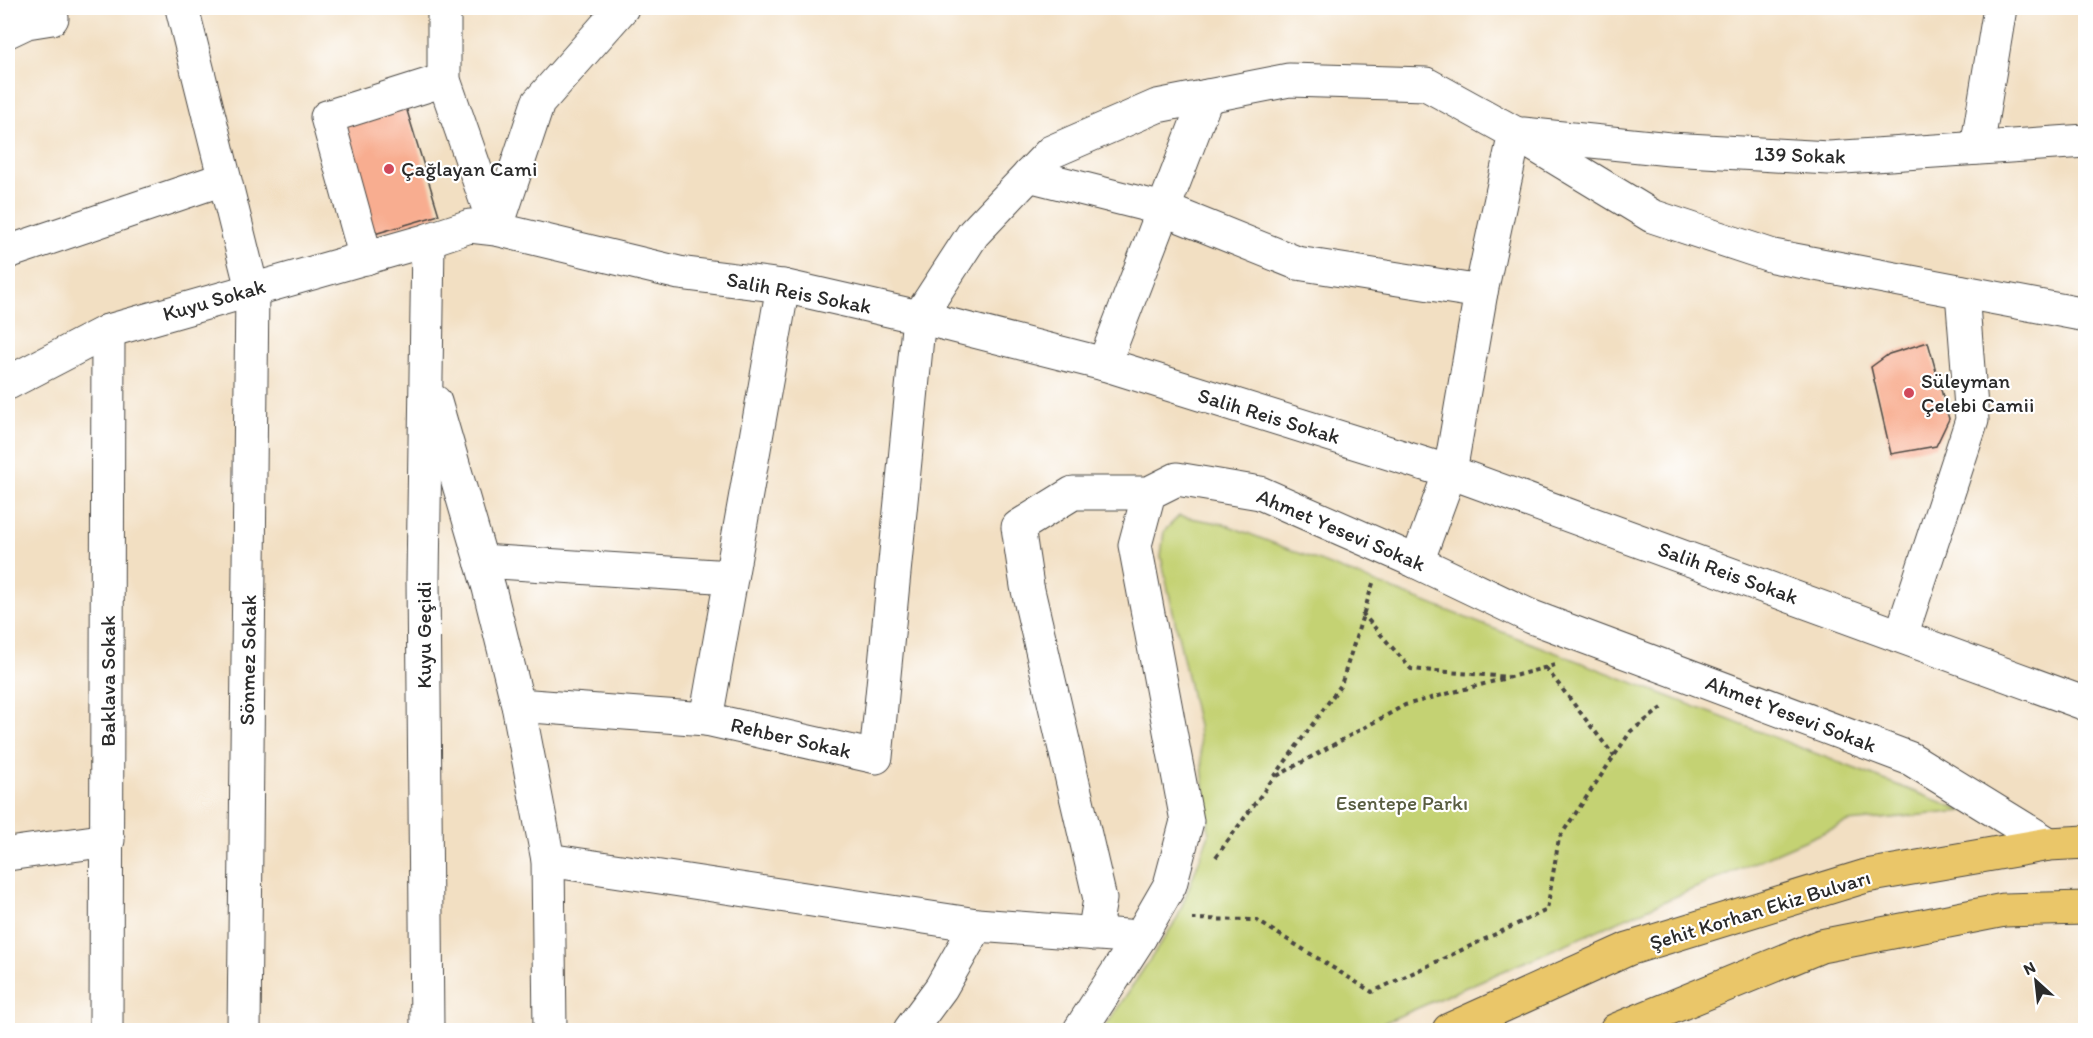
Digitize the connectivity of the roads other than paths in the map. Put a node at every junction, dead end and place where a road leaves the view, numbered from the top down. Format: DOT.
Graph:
graph roads {
  1 [pos="49,8"];
  2 [pos="182,8"];
  3 [pos="444,8"];
  4 [pos="622,8"];
  5 [pos="2000,8"];
  6 [pos="8,31"];
  7 [pos="444,80"];
  8 [pos="1207,96"];
  9 [pos="1515,133"];
  10 [pos="2085,141"];
  11 [pos="1977,148"];
  12 [pos="1029,175"];
  13 [pos="223,179"];
  14 [pos="1163,209"];
  15 [pos="496,229"];
  16 [pos="428,240"];
  17 [pos="8,252"];
  18 [pos="366,258"];
  19 [pos="783,286"];
  20 [pos="252,289"];
  21 [pos="1481,292"];
  22 [pos="1962,292"];
  23 [pos="2085,315"];
  24 [pos="919,317"];
  25 [pos="108,331"];
  26 [pos="1104,364"];
  27 [pos="425,368"];
  28 [pos="8,383"];
  29 [pos="1450,472"];
  30 [pos="1149,493"];
  31 [pos="481,561"];
  32 [pos="1417,562"];
  33 [pos="731,577"];
  34 [pos="1901,636"];
  35 [pos="2085,704"];
  36 [pos="518,705"];
  37 [pos="706,719"];
  38 [pos="108,840"];
  39 [pos="2085,842"];
  40 [pos="2049,844"];
  41 [pos="8,854"];
  42 [pos="548,860"];
  43 [pos="2085,908"];
  44 [pos="977,925"];
  45 [pos="1094,934"];
  46 [pos="1140,937"];
  47 [pos="106,1030"];
  48 [pos="244,1030"];
  49 [pos="427,1030"];
  50 [pos="550,1030"];
  51 [pos="910,1030"];
  52 [pos="1080,1030"];
  53 [pos="1449,1030"];
  54 [pos="1616,1030"];
  1 -- 6 [label="street"];
  2 -- 13 [label="street, Sönmez Sokak"];
  3 -- 7 [label="street"];
  4 -- 15 [label="street"];
  5 -- 11 [label="street"];
  7 -- 15 [label="street"];
  7 -- 18 [label="street"];
  8 -- 9 [label="street"];
  8 -- 12 [label="street"];
  8 -- 14 [label="street"];
  9 -- 11 [label="street, 139 Sokak"];
  9 -- 21 [label="street"];
  9 -- 22 [label="street"];
  10 -- 11 [label="street, 139 Sokak"];
  12 -- 14 [label="street"];
  12 -- 24 [label="street"];
  13 -- 17 [label="street"];
  13 -- 20 [label="street, Sönmez Sokak"];
  14 -- 21 [label="street"];
  14 -- 26 [label="street"];
  15 -- 16 [label="street, Salih Reis Sokak"];
  15 -- 19 [label="street, Salih Reis Sokak"];
  16 -- 18 [label="street, Kuyu Sokak"];
  16 -- 27 [label="street, Kuyu Geçidi"];
  18 -- 20 [label="street, Kuyu Sokak"];
  19 -- 24 [label="street, Salih Reis Sokak"];
  19 -- 33 [label="street"];
  20 -- 25 [label="street, Kuyu Sokak"];
  20 -- 48 [label="street, Sönmez Sokak"];
  21 -- 29 [label="street"];
  22 -- 23 [label="street"];
  22 -- 34 [label="street"];
  24 -- 26 [label="street, Salih Reis Sokak"];
  24 -- 37 [label="street, Rehber Sokak"];
  25 -- 28 [label="street, Kuyu Sokak"];
  25 -- 38 [label="street, Baklava Sokak"];
  26 -- 29 [label="street, Salih Reis Sokak"];
  27 -- 31 [label="street"];
  27 -- 49 [label="street, Kuyu Geçidi"];
  29 -- 32 [label="street"];
  29 -- 34 [label="street, Salih Reis Sokak"];
  30 -- 32 [label="street, Ahmet Yesevi Sokak"];
  30 -- 45 [label="street"];
  30 -- 46 [label="street"];
  31 -- 33 [label="street"];
  31 -- 36 [label="street"];
  32 -- 40 [label="street, Ahmet Yesevi Sokak"];
  33 -- 37 [label="street"];
  34 -- 35 [label="street, Salih Reis Sokak"];
  36 -- 37 [label="street, Rehber Sokak"];
  36 -- 42 [label="street"];
  38 -- 41 [label="street"];
  38 -- 47 [label="street, Baklava Sokak"];
  39 -- 40 [label="main road, Şehit Korhan Ekiz Bulvarı"];
  40 -- 53 [label="main road, Şehit Korhan Ekiz Bulvarı"];
  42 -- 44 [label="street"];
  42 -- 50 [label="street"];
  43 -- 54 [label="main road"];
  44 -- 45 [label="street"];
  44 -- 51 [label="street"];
  45 -- 46 [label="street"];
  46 -- 52 [label="street"];
}
